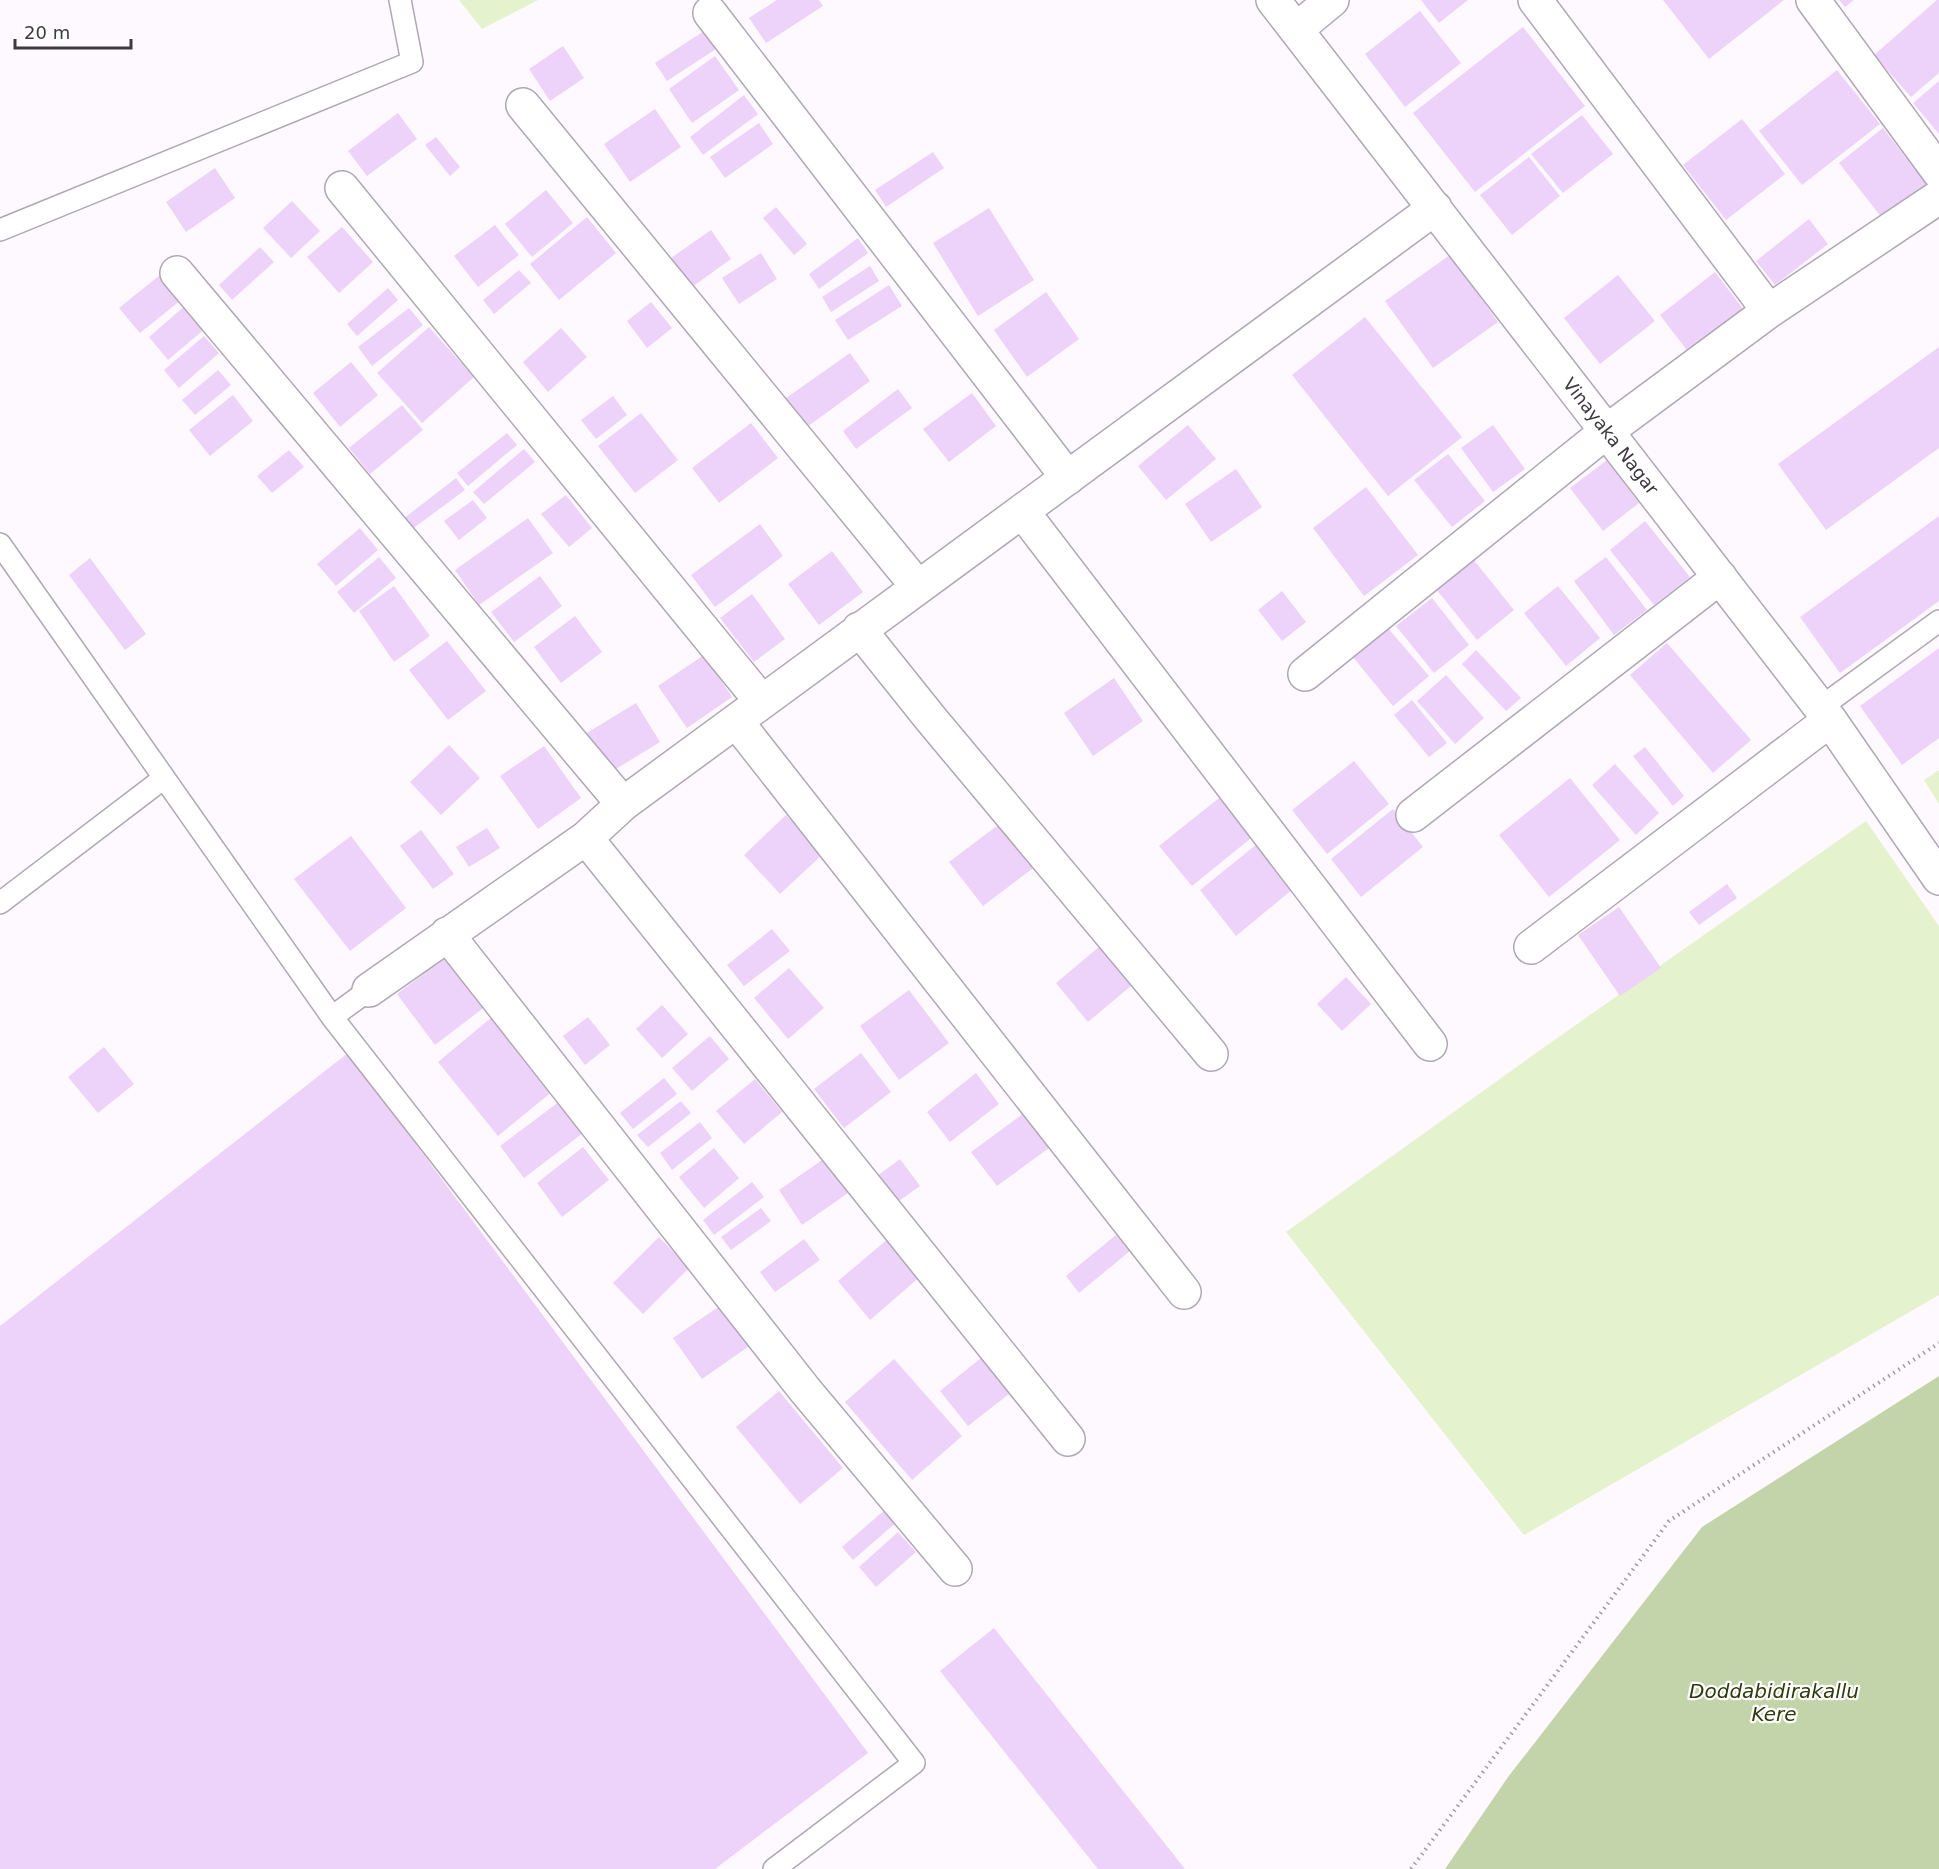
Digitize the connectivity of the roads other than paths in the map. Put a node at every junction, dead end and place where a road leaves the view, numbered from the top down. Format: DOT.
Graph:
graph roads {
  1 [pos="400,0"];
  2 [pos="1273,0"];
  3 [pos="1332,0"];
  4 [pos="1535,0"];
  5 [pos="1813,0"];
  6 [pos="710,14"];
  7 [pos="1297,30"];
  8 [pos="523,105"];
  9 [pos="1939,172"];
  10 [pos="342,188"];
  11 [pos="1939,197"];
  12 [pos="1436,208"];
  13 [pos="0,231"];
  14 [pos="177,273"];
  15 [pos="1769,311"];
  16 [pos="1607,431"];
  17 [pos="1068,478"];
  18 [pos="1022,511"];
  19 [pos="0,544"];
  20 [pos="1720,577"];
  21 [pos="918,587"];
  22 [pos="1939,621"];
  23 [pos="859,629"];
  24 [pos="1305,674"];
  25 [pos="762,702"];
  26 [pos="1826,713"];
  27 [pos="736,721"];
  28 [pos="164,778"];
  29 [pos="623,804"];
  30 [pos="1413,815"];
  31 [pos="586,837"];
  32 [pos="1939,878"];
  33 [pos="0,903"];
  34 [pos="447,934"];
  35 [pos="1531,947"];
  36 [pos="369,990"];
  37 [pos="332,1017"];
  38 [pos="1430,1044"];
  39 [pos="1211,1054"];
  40 [pos="1184,1292"];
  41 [pos="1068,1439"];
  42 [pos="955,1569"];
  43 [pos="774,1869"];
  1 -- 13 [label="lane"];
  2 -- 7 [label="street, Vinayaka Nagar"];
  3 -- 7 [label="street"];
  4 -- 15 [label="street"];
  5 -- 9 [label="street"];
  6 -- 17 [label="street"];
  7 -- 12 [label="street, Vinayaka Nagar"];
  8 -- 21 [label="street"];
  10 -- 25 [label="street"];
  11 -- 15 [label="street"];
  12 -- 16 [label="street, Vinayaka Nagar"];
  12 -- 17 [label="street"];
  14 -- 29 [label="street"];
  15 -- 16 [label="street"];
  16 -- 20 [label="street, Vinayaka Nagar"];
  16 -- 24 [label="street"];
  17 -- 18 [label="street"];
  18 -- 21 [label="street"];
  18 -- 38 [label="street"];
  19 -- 28 [label="lane"];
  20 -- 26 [label="street, Vinayaka Nagar"];
  20 -- 30 [label="street"];
  21 -- 23 [label="street"];
  22 -- 26 [label="lane"];
  23 -- 25 [label="street"];
  23 -- 39 [label="street"];
  25 -- 27 [label="street"];
  26 -- 32 [label="street, Vinayaka Nagar"];
  26 -- 35 [label="street"];
  27 -- 29 [label="street"];
  27 -- 40 [label="street"];
  28 -- 33 [label="lane"];
  28 -- 37 [label="lane"];
  29 -- 31 [label="street"];
  31 -- 34 [label="street"];
  31 -- 41 [label="street"];
  34 -- 36 [label="street"];
  34 -- 42 [label="street"];
  36 -- 37 [label="lane"];
  37 -- 43 [label="lane"];
}
